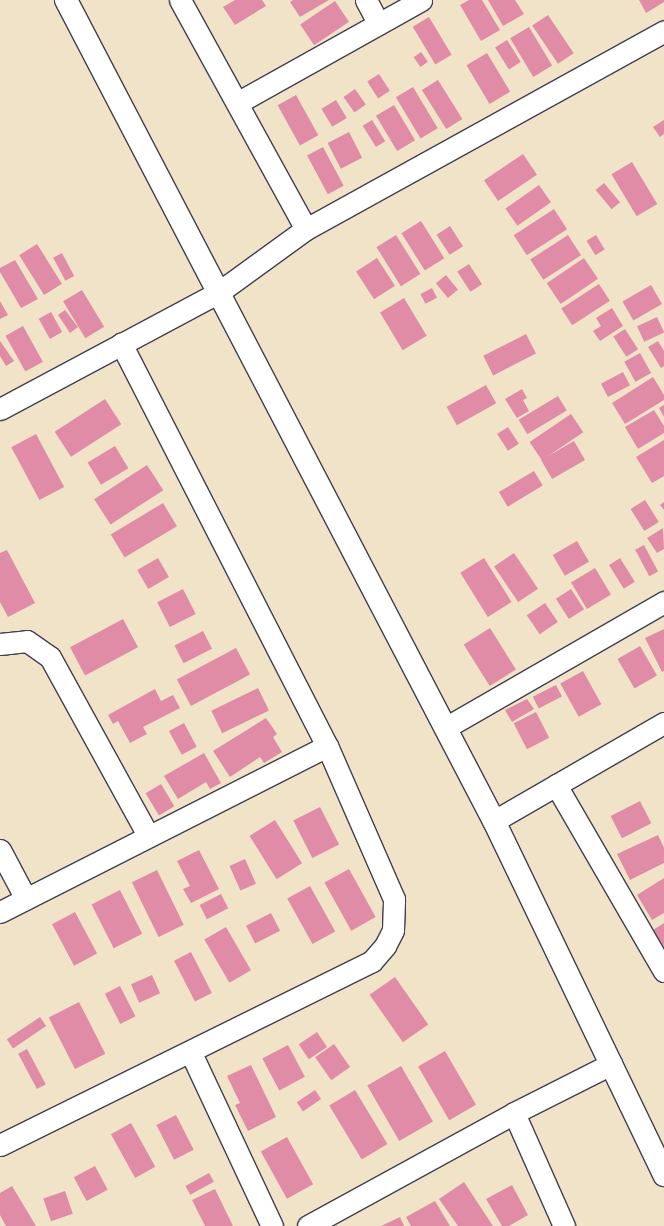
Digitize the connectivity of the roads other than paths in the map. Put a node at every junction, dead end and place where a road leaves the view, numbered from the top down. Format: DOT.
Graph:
graph roads {
  1 [pos="66,0"];
  2 [pos="180,0"];
  3 [pos="366,0"];
  4 [pos="420,0"];
  5 [pos="379,24"];
  6 [pos="664,31"];
  7 [pos="237,103"];
  8 [pos="306,229"];
  9 [pos="219,292"];
  10 [pos="121,344"];
  11 [pos="0,409"];
  12 [pos="664,602"];
  13 [pos="0,644"];
  14 [pos="664,723"];
  15 [pos="445,728"];
  16 [pos="327,746"];
  17 [pos="556,785"];
  18 [pos="494,821"];
  19 [pos="148,835"];
  20 [pos="0,850"];
  21 [pos="26,899"];
  22 [pos="0,912"];
  23 [pos="664,971"];
  24 [pos="191,1053"];
  25 [pos="611,1064"];
  26 [pos="514,1113"];
  27 [pos="0,1145"];
  28 [pos="664,1175"];
  29 [pos="272,1226"];
  30 [pos="308,1226"];
  31 [pos="564,1226"];
  1 -- 9 [label="street"];
  2 -- 7 [label="street"];
  3 -- 5 [label="street"];
  4 -- 5 [label="street"];
  5 -- 7 [label="street"];
  6 -- 8 [label="street"];
  7 -- 8 [label="street"];
  8 -- 9 [label="street"];
  9 -- 10 [label="street"];
  9 -- 15 [label="street"];
  10 -- 11 [label="street"];
  10 -- 16 [label="street"];
  12 -- 15 [label="street"];
  13 -- 19 [label="street"];
  14 -- 17 [label="street"];
  15 -- 18 [label="street"];
  16 -- 19 [label="street"];
  16 -- 24 [label="street"];
  17 -- 18 [label="street"];
  17 -- 23 [label="street"];
  18 -- 25 [label="street"];
  19 -- 21 [label="street"];
  20 -- 21 [label="street"];
  21 -- 22 [label="street"];
  24 -- 27 [label="street"];
  24 -- 29 [label="street"];
  25 -- 26 [label="street"];
  25 -- 28 [label="street"];
  26 -- 30 [label="street"];
  26 -- 31 [label="street"];
}
